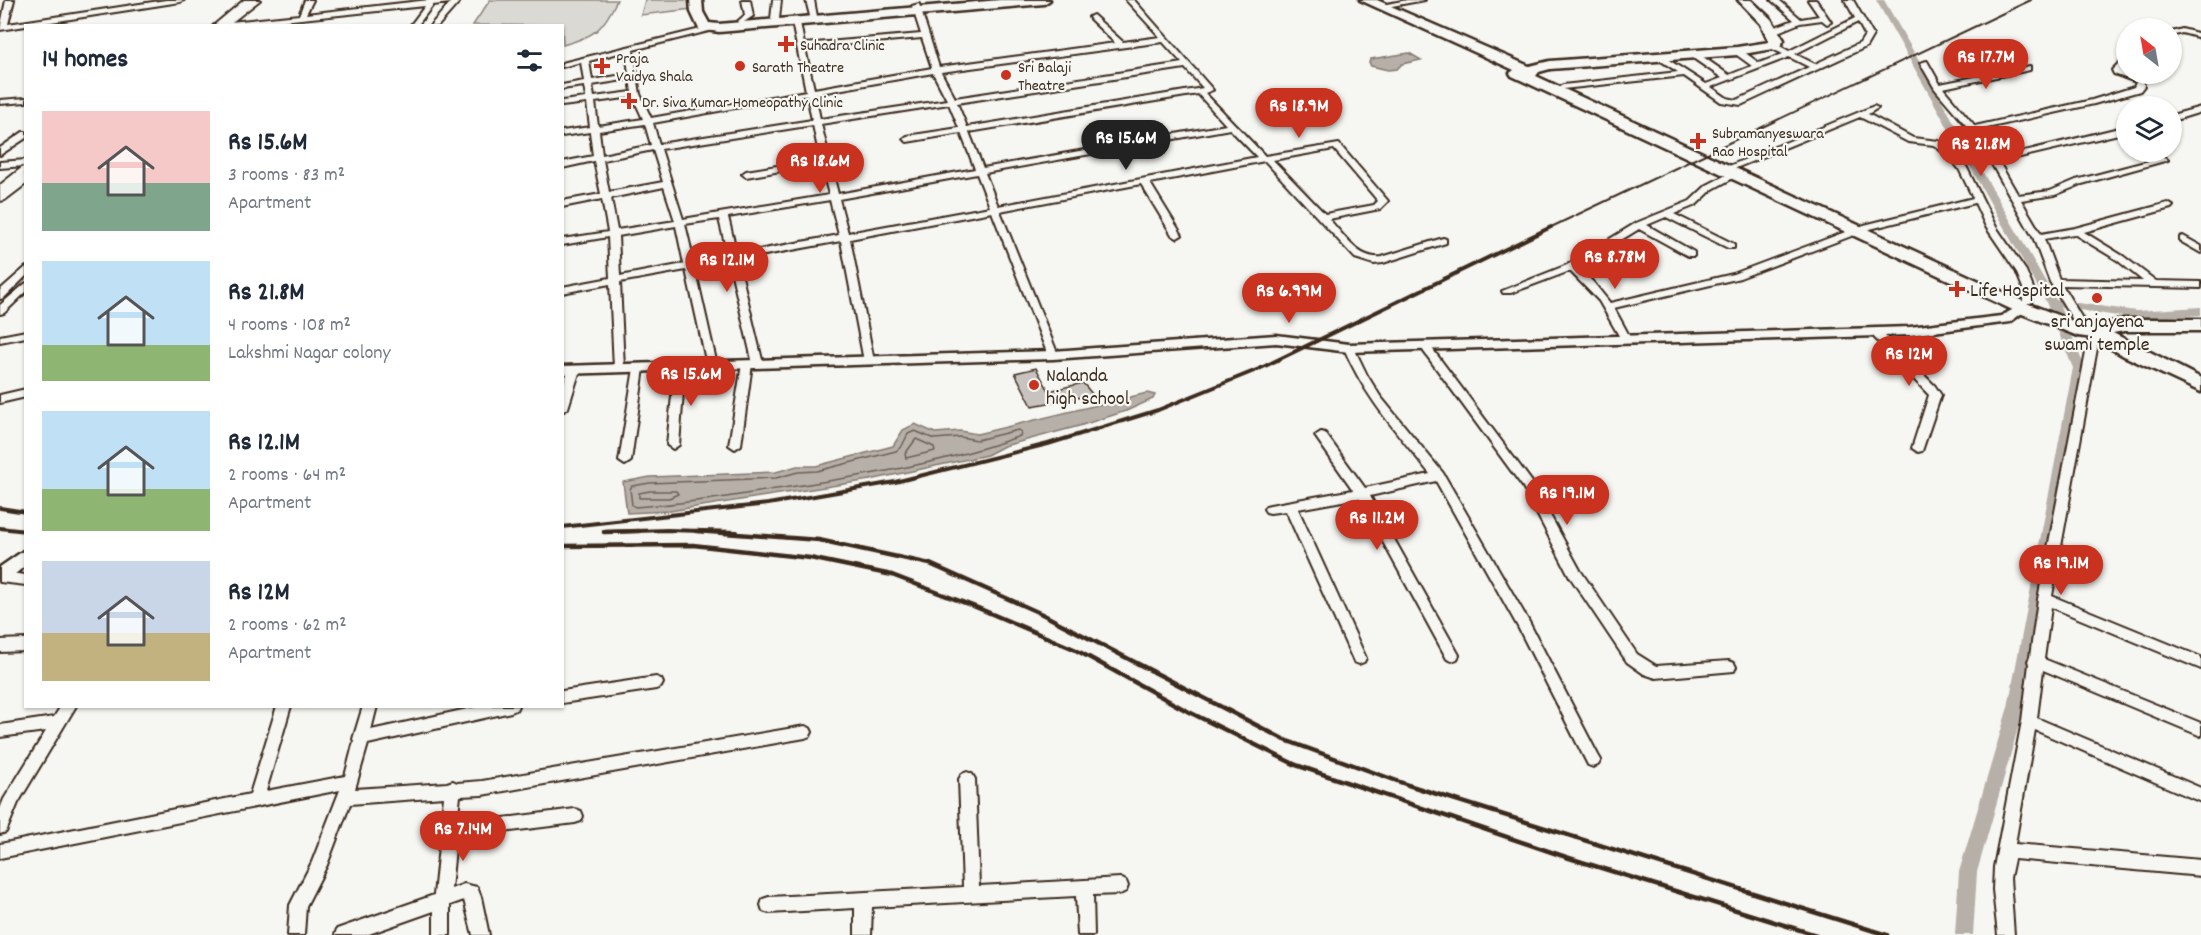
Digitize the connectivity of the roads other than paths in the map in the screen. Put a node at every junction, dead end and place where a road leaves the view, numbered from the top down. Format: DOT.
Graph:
graph roads {
  1 [pos="10,0"];
  2 [pos="180,0"];
  3 [pos="309,0"];
  4 [pos="356,0"];
  5 [pos="457,0"];
  6 [pos="696,0"];
  7 [pos="703,0"];
  8 [pos="746,0"];
  9 [pos="777,0"];
  10 [pos="810,0"];
  11 [pos="976,0"];
  12 [pos="1044,0"];
  13 [pos="1130,0"];
  14 [pos="1352,0"];
  15 [pos="1366,0"];
  16 [pos="1421,0"];
  17 [pos="1744,0"];
  18 [pos="1775,0"];
  19 [pos="1812,0"];
  20 [pos="1849,0"];
  21 [pos="249,1"];
  22 [pos="433,1"];
  23 [pos="156,2"];
  24 [pos="1381,6"];
  25 [pos="352,9"];
  26 [pos="917,9"];
  27 [pos="302,15"];
  28 [pos="288,17"];
  29 [pos="1094,17"];
  30 [pos="815,18"];
  31 [pos="1824,18"];
  32 [pos="1860,18"];
  33 [pos="775,19"];
  34 [pos="1799,21"];
  35 [pos="741,22"];
  36 [pos="796,22"];
  37 [pos="24,24"];
  38 [pos="26,24"];
  39 [pos="221,24"];
  40 [pos="228,24"];
  41 [pos="287,24"];
  42 [pos="415,24"];
  43 [pos="435,24"];
  44 [pos="2,28"];
  45 [pos="710,28"];
  46 [pos="1834,30"];
  47 [pos="2182,30"];
  48 [pos="925,36"];
  49 [pos="2201,36"];
  50 [pos="1165,39"];
  51 [pos="1771,39"];
  52 [pos="1121,45"];
  53 [pos="802,46"];
  54 [pos="630,48"];
  55 [pos="1737,51"];
  56 [pos="1693,54"];
  57 [pos="1790,54"];
  58 [pos="1661,57"];
  59 [pos="585,60"];
  60 [pos="1924,63"];
  61 [pos="564,65"];
  62 [pos="1187,65"];
  63 [pos="1759,67"];
  64 [pos="1816,68"];
  65 [pos="2027,68"];
  66 [pos="936,70"];
  67 [pos="1521,71"];
  68 [pos="1685,74"];
  69 [pos="634,75"];
  70 [pos="1729,79"];
  71 [pos="587,83"];
  72 [pos="2140,84"];
  73 [pos="564,87"];
  74 [pos="1563,87"];
  75 [pos="1705,87"];
  76 [pos="1938,87"];
  77 [pos="809,92"];
  78 [pos="1200,92"];
  79 [pos="636,94"];
  80 [pos="24,100"];
  81 [pos="589,100"];
  82 [pos="0,102"];
  83 [pos="952,103"];
  84 [pos="564,104"];
  85 [pos="1874,108"];
  86 [pos="2201,109"];
  87 [pos="1860,113"];
  88 [pos="2182,115"];
  89 [pos="648,121"];
  90 [pos="818,123"];
  91 [pos="1232,126"];
  92 [pos="595,129"];
  93 [pos="1973,129"];
  94 [pos="964,130"];
  95 [pos="2116,132"];
  96 [pos="564,134"];
  97 [pos="24,135"];
  98 [pos="907,139"];
  99 [pos="656,147"];
  100 [pos="0,152"];
  101 [pos="598,158"];
  102 [pos="1265,159"];
  103 [pos="825,161"];
  104 [pos="1994,161"];
  105 [pos="2156,162"];
  106 [pos="0,165"];
  107 [pos="24,165"];
  108 [pos="564,165"];
  109 [pos="24,167"];
  110 [pos="1734,170"];
  111 [pos="979,172"];
  112 [pos="746,174"];
  113 [pos="24,179"];
  114 [pos="1144,181"];
  115 [pos="668,184"];
  116 [pos="0,190"];
  117 [pos="604,196"];
  118 [pos="0,197"];
  119 [pos="834,197"];
  120 [pos="2016,198"];
  121 [pos="1977,200"];
  122 [pos="564,204"];
  123 [pos="2168,206"];
  124 [pos="993,209"];
  125 [pos="1666,214"];
  126 [pos="723,215"];
  127 [pos="1321,218"];
  128 [pos="680,222"];
  129 [pos="1640,225"];
  130 [pos="1862,229"];
  131 [pos="2076,231"];
  132 [pos="613,232"];
  133 [pos="1177,235"];
  134 [pos="2038,237"];
  135 [pos="845,239"];
  136 [pos="2183,239"];
  137 [pos="1443,240"];
  138 [pos="564,242"];
  139 [pos="1731,246"];
  140 [pos="2201,250"];
  141 [pos="1691,254"];
  142 [pos="734,258"];
  143 [pos="690,266"];
  144 [pos="1571,267"];
  145 [pos="24,272"];
  146 [pos="617,279"];
  147 [pos="2055,282"];
  148 [pos="2155,285"];
  149 [pos="2201,285"];
  150 [pos="24,288"];
  151 [pos="564,290"];
  152 [pos="1507,291"];
  153 [pos="0,296"];
  154 [pos="1609,306"];
  155 [pos="2032,307"];
  156 [pos="0,311"];
  157 [pos="2070,315"];
  158 [pos="2201,325"];
  159 [pos="1875,332"];
  160 [pos="2095,332"];
  161 [pos="24,334"];
  162 [pos="0,339"];
  163 [pos="1626,339"];
  164 [pos="1424,345"];
  165 [pos="1349,348"];
  166 [pos="1053,355"];
  167 [pos="869,361"];
  168 [pos="753,364"];
  169 [pos="712,365"];
  170 [pos="680,366"];
  171 [pos="619,368"];
  172 [pos="639,368"];
  173 [pos="569,370"];
  174 [pos="2201,386"];
  175 [pos="24,393"];
  176 [pos="564,397"];
  177 [pos="0,399"];
  178 [pos="1321,436"];
  179 [pos="673,445"];
  180 [pos="735,445"];
  181 [pos="1918,448"];
  182 [pos="626,461"];
  183 [pos="1438,476"];
  184 [pos="1362,493"];
  185 [pos="1290,505"];
  186 [pos="1270,509"];
  187 [pos="24,557"];
  188 [pos="0,576"];
  189 [pos="24,580"];
  190 [pos="2045,599"];
  191 [pos="24,645"];
  192 [pos="0,646"];
  193 [pos="1452,655"];
  194 [pos="1359,658"];
  195 [pos="2035,661"];
  196 [pos="2201,663"];
  197 [pos="1729,668"];
  198 [pos="656,683"];
  199 [pos="564,697"];
  200 [pos="68,708"];
  201 [pos="283,708"];
  202 [pos="369,708"];
  203 [pos="502,708"];
  204 [pos="2029,720"];
  205 [pos="57,723"];
  206 [pos="2201,730"];
  207 [pos="0,731"];
  208 [pos="805,732"];
  209 [pos="360,739"];
  210 [pos="1593,760"];
  211 [pos="967,779"];
  212 [pos="351,781"];
  213 [pos="453,788"];
  214 [pos="2201,795"];
  215 [pos="345,797"];
  216 [pos="6,800"];
  217 [pos="256,800"];
  218 [pos="575,816"];
  219 [pos="0,827"];
  220 [pos="449,832"];
  221 [pos="0,851"];
  222 [pos="2005,856"];
  223 [pos="2201,868"];
  224 [pos="1120,886"];
  225 [pos="1084,888"];
  226 [pos="971,894"];
  227 [pos="442,900"];
  228 [pos="864,900"];
  229 [pos="769,905"];
  230 [pos="296,935"];
  231 [pos="343,935"];
  232 [pos="442,935"];
  233 [pos="481,935"];
  234 [pos="863,935"];
  235 [pos="1086,935"];
  236 [pos="2006,935"];
  1 -- 44 [label="street"];
  2 -- 23 [label="street"];
  3 -- 27 [label="street"];
  4 -- 25 [label="street"];
  5 -- 22 [label="street"];
  5 -- 43 [label="street"];
  6 -- 45 [label="highway"];
  7 -- 35 [label="highway"];
  8 -- 35 [label="street"];
  9 -- 33 [label="street"];
  10 -- 30 [label="street"];
  11 -- 26 [label="highway"];
  12 -- 26 [label="highway"];
  13 -- 50 [label="street"];
  14 -- 67 [label="highway"];
  15 -- 24 [label="highway"];
  16 -- 24 [label="street"];
  17 -- 51 [label="highway"];
  18 -- 34 [label="street"];
  19 -- 31 [label="street"];
  20 -- 32 [label="street"];
  21 -- 39 [label="main road"];
  22 -- 25 [label="street"];
  22 -- 42 [label="street"];
  23 -- 38 [label="street"];
  24 -- 67 [label="highway"];
  25 -- 27 [label="street"];
  26 -- 30 [label="highway"];
  26 -- 48 [label="street"];
  27 -- 28 [label="street"];
  28 -- 40 [label="street"];
  28 -- 41 [label="street"];
  29 -- 52 [label="street"];
  30 -- 33 [label="highway"];
  30 -- 36 [label="highway"];
  31 -- 34 [label="street"];
  31 -- 46 [label="street"];
  32 -- 46 [label="street"];
  32 -- 64 [label="street"];
  33 -- 35 [label="highway"];
  34 -- 51 [label="street"];
  36 -- 45 [label="highway"];
  36 -- 53 [label="street"];
  37 -- 44 [label="street"];
  45 -- 54 [label="street"];
  46 -- 57 [label="street"];
  47 -- 49 [label="street"];
  48 -- 53 [label="street"];
  48 -- 66 [label="street"];
  50 -- 52 [label="street"];
  50 -- 62 [label="street"];
  51 -- 55 [label="highway"];
  51 -- 57 [label="street"];
  52 -- 66 [label="street"];
  53 -- 77 [label="street"];
  54 -- 59 [label="street"];
  54 -- 69 [label="street"];
  55 -- 56 [label="highway"];
  55 -- 63 [label="street"];
  56 -- 58 [label="highway"];
  56 -- 70 [label="street"];
  57 -- 63 [label="street"];
  57 -- 64 [label="street"];
  58 -- 67 [label="highway"];
  58 -- 68 [label="street"];
  59 -- 61 [label="street"];
  59 -- 71 [label="street"];
  60 -- 76 [label="street"];
  62 -- 78 [label="street"];
  62 -- 83 [label="street"];
  63 -- 70 [label="street"];
  64 -- 75 [label="street"];
  65 -- 76 [label="street"];
  66 -- 77 [label="street"];
  66 -- 83 [label="street"];
  67 -- 74 [label="highway"];
  67 -- 110 [label="highway"];
  68 -- 74 [label="street"];
  68 -- 75 [label="street"];
  69 -- 71 [label="street"];
  69 -- 79 [label="street"];
  70 -- 75 [label="street"];
  71 -- 73 [label="street"];
  71 -- 81 [label="street"];
  72 -- 93 [label="street"];
  74 -- 110 [label="highway"];
  76 -- 93 [label="street"];
  77 -- 89 [label="street"];
  77 -- 90 [label="street"];
  78 -- 91 [label="street"];
  78 -- 94 [label="street"];
  79 -- 81 [label="street"];
  79 -- 89 [label="street"];
  80 -- 82 [label="street"];
  81 -- 84 [label="street"];
  81 -- 92 [label="street"];
  83 -- 90 [label="street"];
  83 -- 94 [label="street"];
  85 -- 87 [label="street"];
  86 -- 88 [label="street"];
  87 -- 110 [label="street"];
  87 -- 121 [label="street"];
  89 -- 92 [label="street"];
  89 -- 99 [label="street"];
  90 -- 99 [label="street"];
  90 -- 103 [label="street"];
  91 -- 102 [label="street"];
  91 -- 111 [label="street"];
  92 -- 96 [label="street"];
  92 -- 101 [label="street"];
  93 -- 104 [label="street"];
  94 -- 98 [label="street"];
  94 -- 111 [label="street"];
  95 -- 104 [label="street"];
  97 -- 100 [label="street"];
  99 -- 101 [label="street"];
  99 -- 115 [label="street"];
  101 -- 108 [label="street"];
  101 -- 117 [label="street"];
  102 -- 114 [label="street"];
  102 -- 127 [label="street"];
  102 -- 127 [label="street"];
  103 -- 112 [label="street"];
  103 -- 119 [label="street"];
  104 -- 120 [label="street"];
  105 -- 120 [label="street"];
  106 -- 107 [label="street"];
  109 -- 116 [label="street"];
  110 -- 125 [label="street"];
  110 -- 130 [label="highway"];
  111 -- 119 [label="street"];
  111 -- 124 [label="street"];
  113 -- 118 [label="main road"];
  114 -- 124 [label="street"];
  114 -- 133 [label="street"];
  115 -- 117 [label="street"];
  115 -- 128 [label="street"];
  117 -- 122 [label="street"];
  117 -- 132 [label="street"];
  119 -- 126 [label="street"];
  119 -- 135 [label="street"];
  120 -- 134 [label="street"];
  121 -- 130 [label="street"];
  121 -- 155 [label="street"];
  123 -- 131 [label="street"];
  124 -- 135 [label="street"];
  124 -- 166 [label="street"];
  125 -- 129 [label="street"];
  125 -- 139 [label="street"];
  126 -- 128 [label="street"];
  126 -- 142 [label="street"];
  127 -- 137 [label="street"];
  128 -- 132 [label="street"];
  128 -- 143 [label="street"];
  129 -- 141 [label="street"];
  129 -- 144 [label="street"];
  130 -- 154 [label="street"];
  130 -- 155 [label="highway"];
  131 -- 134 [label="street"];
  131 -- 148 [label="street"];
  132 -- 138 [label="street"];
  132 -- 146 [label="street"];
  134 -- 147 [label="street"];
  135 -- 142 [label="street"];
  135 -- 167 [label="street"];
  136 -- 140 [label="street"];
  142 -- 143 [label="street"];
  142 -- 168 [label="street"];
  143 -- 146 [label="street"];
  143 -- 169 [label="street"];
  144 -- 152 [label="street"];
  144 -- 154 [label="street"];
  145 -- 153 [label="street"];
  146 -- 151 [label="street"];
  146 -- 171 [label="street"];
  147 -- 148 [label="street"];
  147 -- 157 [label="street"];
  148 -- 149 [label="street"];
  150 -- 156 [label="street"];
  154 -- 163 [label="street"];
  155 -- 157 [label="highway"];
  155 -- 159 [label="street"];
  157 -- 160 [label="highway"];
  158 -- 160 [label="highway"];
  159 -- 163 [label="street"];
  159 -- 181 [label="street"];
  160 -- 174 [label="highway"];
  160 -- 190 [label="street"];
  161 -- 162 [label="street"];
  163 -- 164 [label="street"];
  164 -- 165 [label="street"];
  164 -- 197 [label="street"];
  165 -- 166 [label="street"];
  165 -- 183 [label="street"];
  166 -- 167 [label="street"];
  167 -- 168 [label="street"];
  168 -- 169 [label="street"];
  168 -- 180 [label="street"];
  169 -- 170 [label="street"];
  170 -- 172 [label="street"];
  170 -- 179 [label="street"];
  171 -- 172 [label="street"];
  171 -- 173 [label="street"];
  172 -- 182 [label="street"];
  173 -- 176 [label="street"];
  175 -- 177 [label="street"];
  178 -- 184 [label="street"];
  183 -- 184 [label="street"];
  183 -- 210 [label="street"];
  184 -- 185 [label="street"];
  184 -- 193 [label="street"];
  185 -- 186 [label="street"];
  185 -- 194 [label="street"];
  187 -- 188 [label="street"];
  188 -- 189 [label="street"];
  190 -- 195 [label="street"];
  190 -- 196 [label="street"];
  191 -- 192 [label="street"];
  195 -- 204 [label="street"];
  195 -- 206 [label="street"];
  198 -- 199 [label="street"];
  200 -- 205 [label="street"];
  201 -- 217 [label="street"];
  202 -- 209 [label="street"];
  203 -- 209 [label="street"];
  204 -- 214 [label="street"];
  204 -- 222 [label="street"];
  205 -- 207 [label="street"];
  205 -- 216 [label="street"];
  208 -- 213 [label="street"];
  209 -- 212 [label="street"];
  211 -- 226 [label="street"];
  212 -- 215 [label="street"];
  212 -- 217 [label="street"];
  213 -- 215 [label="street"];
  213 -- 220 [label="street"];
  215 -- 230 [label="street"];
  216 -- 219 [label="street"];
  217 -- 221 [label="street"];
  218 -- 220 [label="street"];
  220 -- 227 [label="street"];
  222 -- 223 [label="street"];
  222 -- 236 [label="street"];
  224 -- 225 [label="street"];
  225 -- 226 [label="street"];
  225 -- 235 [label="street"];
  226 -- 228 [label="street"];
  227 -- 231 [label="street"];
  227 -- 232 [label="street"];
  227 -- 233 [label="street"];
  228 -- 229 [label="street"];
  228 -- 234 [label="street"];
}
